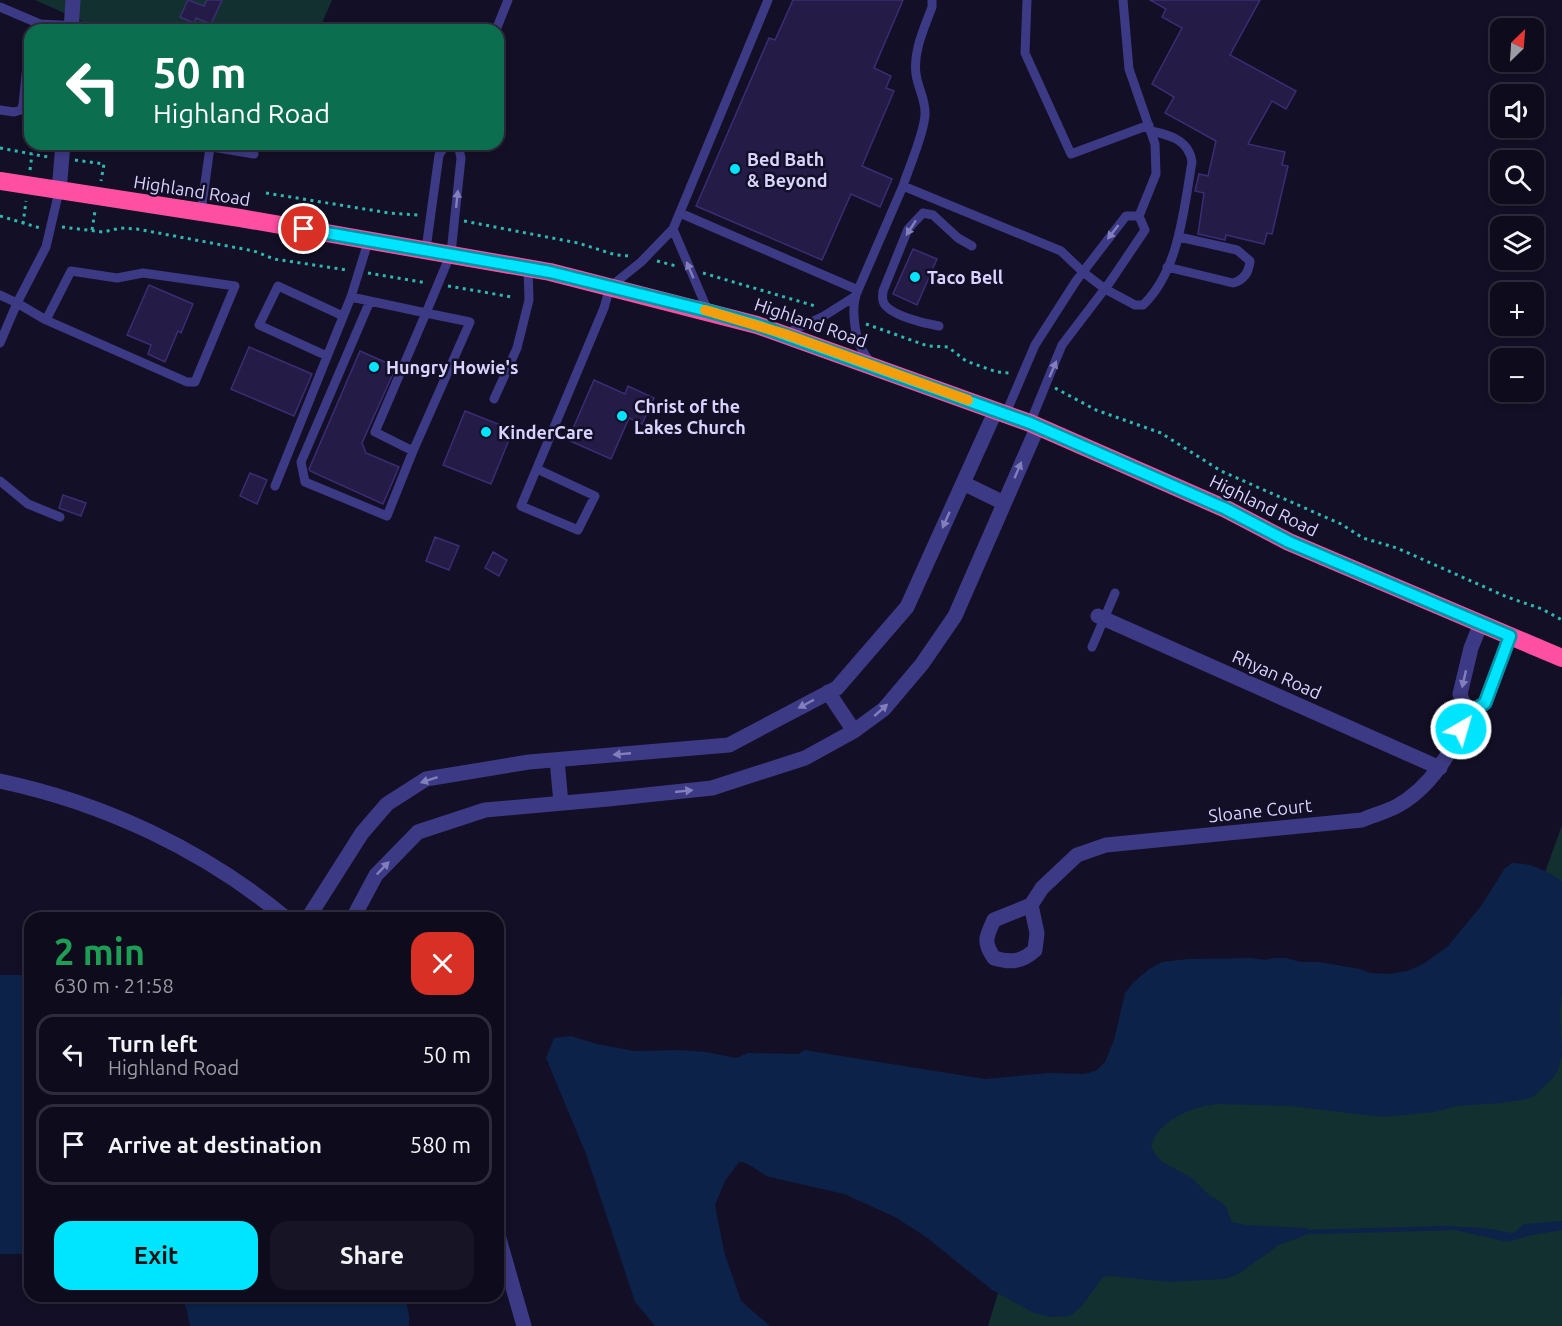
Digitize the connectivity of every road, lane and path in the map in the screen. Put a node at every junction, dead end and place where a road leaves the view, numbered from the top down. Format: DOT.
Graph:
graph roads {
  1 [pos="73,0"];
  2 [pos="508,0"];
  3 [pos="768,0"];
  4 [pos="932,0"];
  5 [pos="1027,0"];
  6 [pos="1123,0"];
  7 [pos="0,7"];
  8 [pos="28,24"];
  9 [pos="71,24"];
  10 [pos="498,24"];
  11 [pos="24,95"];
  12 [pos="0,110"];
  13 [pos="1150,128"];
  14 [pos="0,148"];
  15 [pos="62,150"];
  16 [pos="210,150"];
  17 [pos="229,150"];
  18 [pos="442,150"];
  19 [pos="460,150"];
  20 [pos="32,154"];
  21 [pos="254,154"];
  22 [pos="44,157"];
  23 [pos="84,161"];
  24 [pos="31,163"];
  25 [pos="102,175"];
  26 [pos="0,182"];
  27 [pos="903,186"];
  28 [pos="59,191"];
  29 [pos="201,212"];
  30 [pos="680,213"];
  31 [pos="0,216"];
  32 [pos="24,216"];
  33 [pos="1139,216"];
  34 [pos="94,217"];
  35 [pos="23,224"];
  36 [pos="51,228"];
  37 [pos="673,229"];
  38 [pos="92,230"];
  39 [pos="1179,237"];
  40 [pos="369,239"];
  41 [pos="972,246"];
  42 [pos="426,249"];
  43 [pos="451,253"];
  44 [pos="1167,267"];
  45 [pos="528,268"];
  46 [pos="360,272"];
  47 [pos="1083,272"];
  48 [pos="438,284"];
  49 [pos="610,287"];
  50 [pos="1105,289"];
  51 [pos="856,294"];
  52 [pos="0,295"];
  53 [pos="351,297"];
  54 [pos="512,297"];
  55 [pos="370,301"];
  56 [pos="17,303"];
  57 [pos="708,311"];
  58 [pos="426,313"];
  59 [pos="344,316"];
  60 [pos="46,320"];
  61 [pos="939,326"];
  62 [pos="785,334"];
  63 [pos="0,343"];
  64 [pos="327,356"];
  65 [pos="872,365"];
  66 [pos="494,399"];
  67 [pos="1001,412"];
  68 [pos="1034,424"];
  69 [pos="413,451"];
  70 [pos="537,469"];
  71 [pos="0,481"];
  72 [pos="963,483"];
  73 [pos="275,486"];
  74 [pos="1004,503"];
  75 [pos="60,517"];
  76 [pos="1115,593"];
  77 [pos="1101,618"];
  78 [pos="1481,623"];
  79 [pos="1510,636"];
  80 [pos="1092,647"];
  81 [pos="1562,658"];
  82 [pos="828,692"];
  83 [pos="1467,715"];
  84 [pos="854,731"];
  85 [pos="557,760"];
  86 [pos="1440,768"];
  87 [pos="0,781"];
  88 [pos="561,803"];
  89 [pos="1031,905"];
  90 [pos="279,912"];
  91 [pos="312,912"];
  92 [pos="356,912"];
  93 [pos="504,1256"];
  94 [pos="524,1326"];
  1 -- 9 [label="street"];
  2 -- 10 [label="lane"];
  3 -- 30 [label="lane"];
  4 -- 27 [label="lane"];
  5 -- 13 [label="lane"];
  6 -- 13 [label="lane"];
  7 -- 8 [label="lane"];
  11 -- 12 [label="lane"];
  13 -- 33 [label="lane"];
  13 -- 39 [label="lane"];
  14 -- 20 [label="path"];
  15 -- 28 [label="street"];
  16 -- 29 [label="lane"];
  17 -- 21 [label="lane"];
  18 -- 42 [label="lane"];
  43 -- 19 [label="lane, one-way"];
  20 -- 22 [label="path"];
  20 -- 24 [label="path"];
  23 -- 25 [label="path"];
  26 -- 28 [label="highway, Highland Road"];
  27 -- 47 [label="lane"];
  27 -- 51 [label="lane"];
  28 -- 29 [label="highway, Highland Road"];
  28 -- 36 [label="lane"];
  29 -- 40 [label="highway, Highland Road"];
  30 -- 37 [label="lane"];
  30 -- 51 [label="lane"];
  31 -- 35 [label="path"];
  32 -- 35 [label="path"];
  33 -- 47 [label="lane, one-way"];
  33 -- 50 [label="lane"];
  34 -- 38 [label="path"];
  35 -- 36 [label="path"];
  36 -- 38 [label="path"];
  36 -- 56 [label="lane"];
  37 -- 49 [label="lane"];
  57 -- 37 [label="lane, one-way"];
  38 -- 46 [label="path"];
  39 -- 44 [label="lane"];
  39 -- 44 [label="lane"];
  40 -- 42 [label="highway, Highland Road"];
  40 -- 46 [label="lane"];
  41 -- 61 [label="lane, one-way"];
  42 -- 43 [label="highway, Highland Road"];
  43 -- 45 [label="highway, Highland Road"];
  43 -- 48 [label="lane"];
  44 -- 50 [label="lane"];
  45 -- 49 [label="highway, Highland Road"];
  45 -- 66 [label="lane"];
  46 -- 48 [label="path"];
  46 -- 53 [label="lane"];
  47 -- 50 [label="lane"];
  47 -- 67 [label="lane"];
  48 -- 54 [label="path"];
  48 -- 58 [label="lane"];
  49 -- 57 [label="highway, Highland Road"];
  49 -- 70 [label="lane"];
  68 -- 50 [label="lane, one-way"];
  51 -- 62 [label="lane"];
  51 -- 65 [label="lane"];
  52 -- 56 [label="lane"];
  53 -- 55 [label="lane"];
  53 -- 59 [label="lane"];
  55 -- 58 [label="lane"];
  55 -- 69 [label="lane"];
  56 -- 60 [label="lane"];
  56 -- 63 [label="lane"];
  57 -- 62 [label="highway, Highland Road"];
  58 -- 69 [label="lane"];
  58 -- 69 [label="lane"];
  59 -- 64 [label="lane"];
  59 -- 64 [label="lane"];
  60 -- 60 [label="lane"];
  62 -- 65 [label="highway, Highland Road"];
  64 -- 73 [label="lane"];
  65 -- 67 [label="highway, Highland Road"];
  67 -- 68 [label="highway, Highland Road"];
  67 -- 72 [label="street"];
  74 -- 68 [label="street, one-way"];
  68 -- 78 [label="highway, Highland Road"];
  70 -- 70 [label="lane"];
  71 -- 75 [label="lane"];
  72 -- 74 [label="street"];
  72 -- 82 [label="street, one-way"];
  84 -- 74 [label="street, one-way"];
  76 -- 77 [label="lane"];
  77 -- 80 [label="lane"];
  77 -- 86 [label="street, Rhyan Road"];
  78 -- 79 [label="highway, Highland Road"];
  78 -- 83 [label="street, one-way"];
  79 -- 81 [label="highway, Highland Road"];
  79 -- 83 [label="street, Sloane Court"];
  82 -- 84 [label="street"];
  82 -- 85 [label="street, one-way"];
  83 -- 86 [label="street, Sloane Court"];
  88 -- 84 [label="street, one-way"];
  85 -- 88 [label="street"];
  85 -- 91 [label="street, one-way"];
  86 -- 89 [label="street, Sloane Court"];
  87 -- 90 [label="street"];
  92 -- 88 [label="street, one-way"];
  93 -- 94 [label="street"];
}
